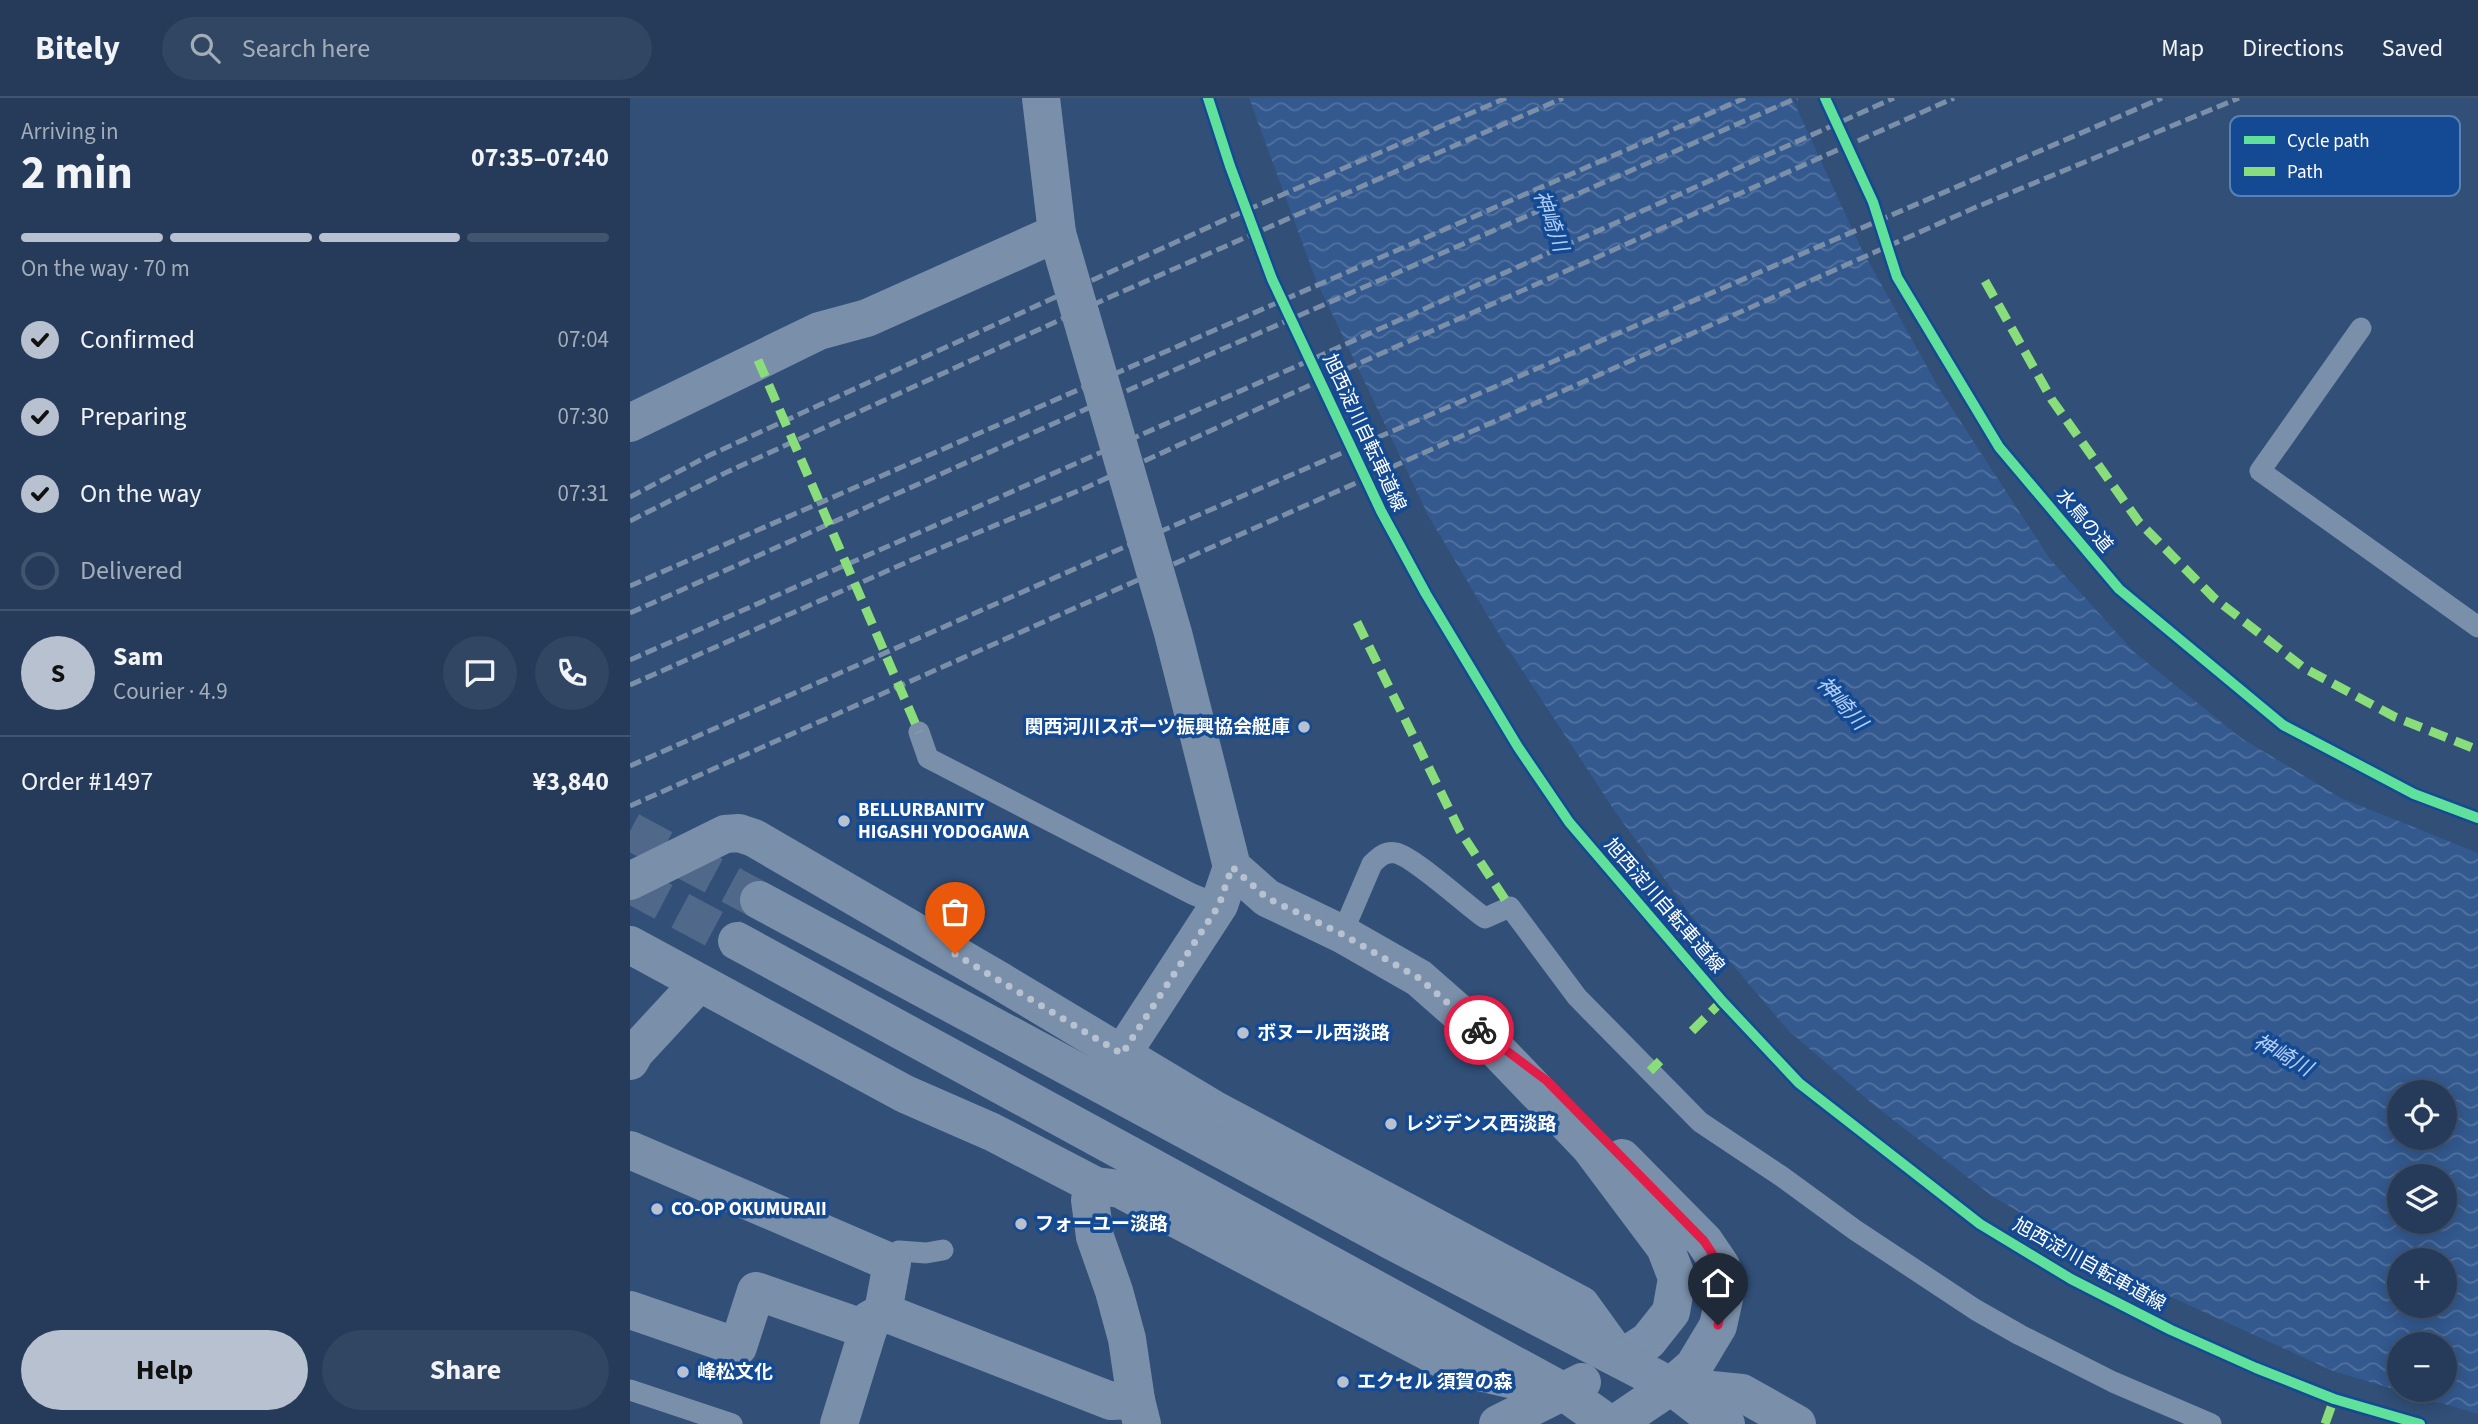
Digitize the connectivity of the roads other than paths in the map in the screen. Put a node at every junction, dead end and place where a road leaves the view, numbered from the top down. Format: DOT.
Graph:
graph roads {
  1 [pos="1041,98"];
  2 [pos="1057,233"];
  3 [pos="2361,328"];
  4 [pos="630,423"];
  5 [pos="2478,627"];
  6 [pos="919,732"];
  7 [pos="1232,867"];
  8 [pos="630,881"];
  9 [pos="759,900"];
  10 [pos="1219,905"];
  11 [pos="1342,934"];
  12 [pos="737,941"];
  13 [pos="630,945"];
  14 [pos="699,983"];
  15 [pos="1477,1029"];
  16 [pos="1122,1054"];
  17 [pos="630,1061"];
  18 [pos="630,1150"];
  19 [pos="1096,1186"];
  20 [pos="943,1250"];
  21 [pos="892,1263"];
  22 [pos="630,1310"];
  23 [pos="876,1321"];
  24 [pos="1620,1359"];
  25 [pos="1671,1386"];
  26 [pos="630,1390"];
  27 [pos="1564,1392"];
  28 [pos="1139,1412"];
  29 [pos="733,1424"];
  30 [pos="839,1424"];
  31 [pos="1498,1424"];
  32 [pos="1609,1424"];
  33 [pos="1615,1424"];
  34 [pos="1726,1424"];
  35 [pos="1797,1424"];
  36 [pos="2211,1424"];
  1 -- 2 [label="street"];
  2 -- 4 [label="street"];
  2 -- 7 [label="street"];
  3 -- 5 [label="lane"];
  6 -- 10 [label="lane"];
  7 -- 10 [label="street"];
  7 -- 11 [label="street"];
  8 -- 16 [label="street"];
  9 -- 24 [label="street"];
  10 -- 16 [label="street"];
  11 -- 15 [label="street"];
  11 -- 36 [label="lane"];
  12 -- 27 [label="street"];
  13 -- 14 [label="street"];
  14 -- 17 [label="street"];
  14 -- 19 [label="street"];
  15 -- 24 [label="street"];
  15 -- 25 [label="street"];
  16 -- 24 [label="street"];
  18 -- 21 [label="street"];
  19 -- 27 [label="street"];
  19 -- 28 [label="street"];
  20 -- 21 [label="lane"];
  21 -- 23 [label="street"];
  22 -- 23 [label="street"];
  23 -- 28 [label="street"];
  23 -- 30 [label="street"];
  24 -- 25 [label="street"];
  24 -- 27 [label="street"];
  25 -- 33 [label="street"];
  25 -- 34 [label="street"];
  25 -- 35 [label="street"];
  26 -- 29 [label="lane"];
  27 -- 31 [label="street"];
  27 -- 32 [label="street"];
}
